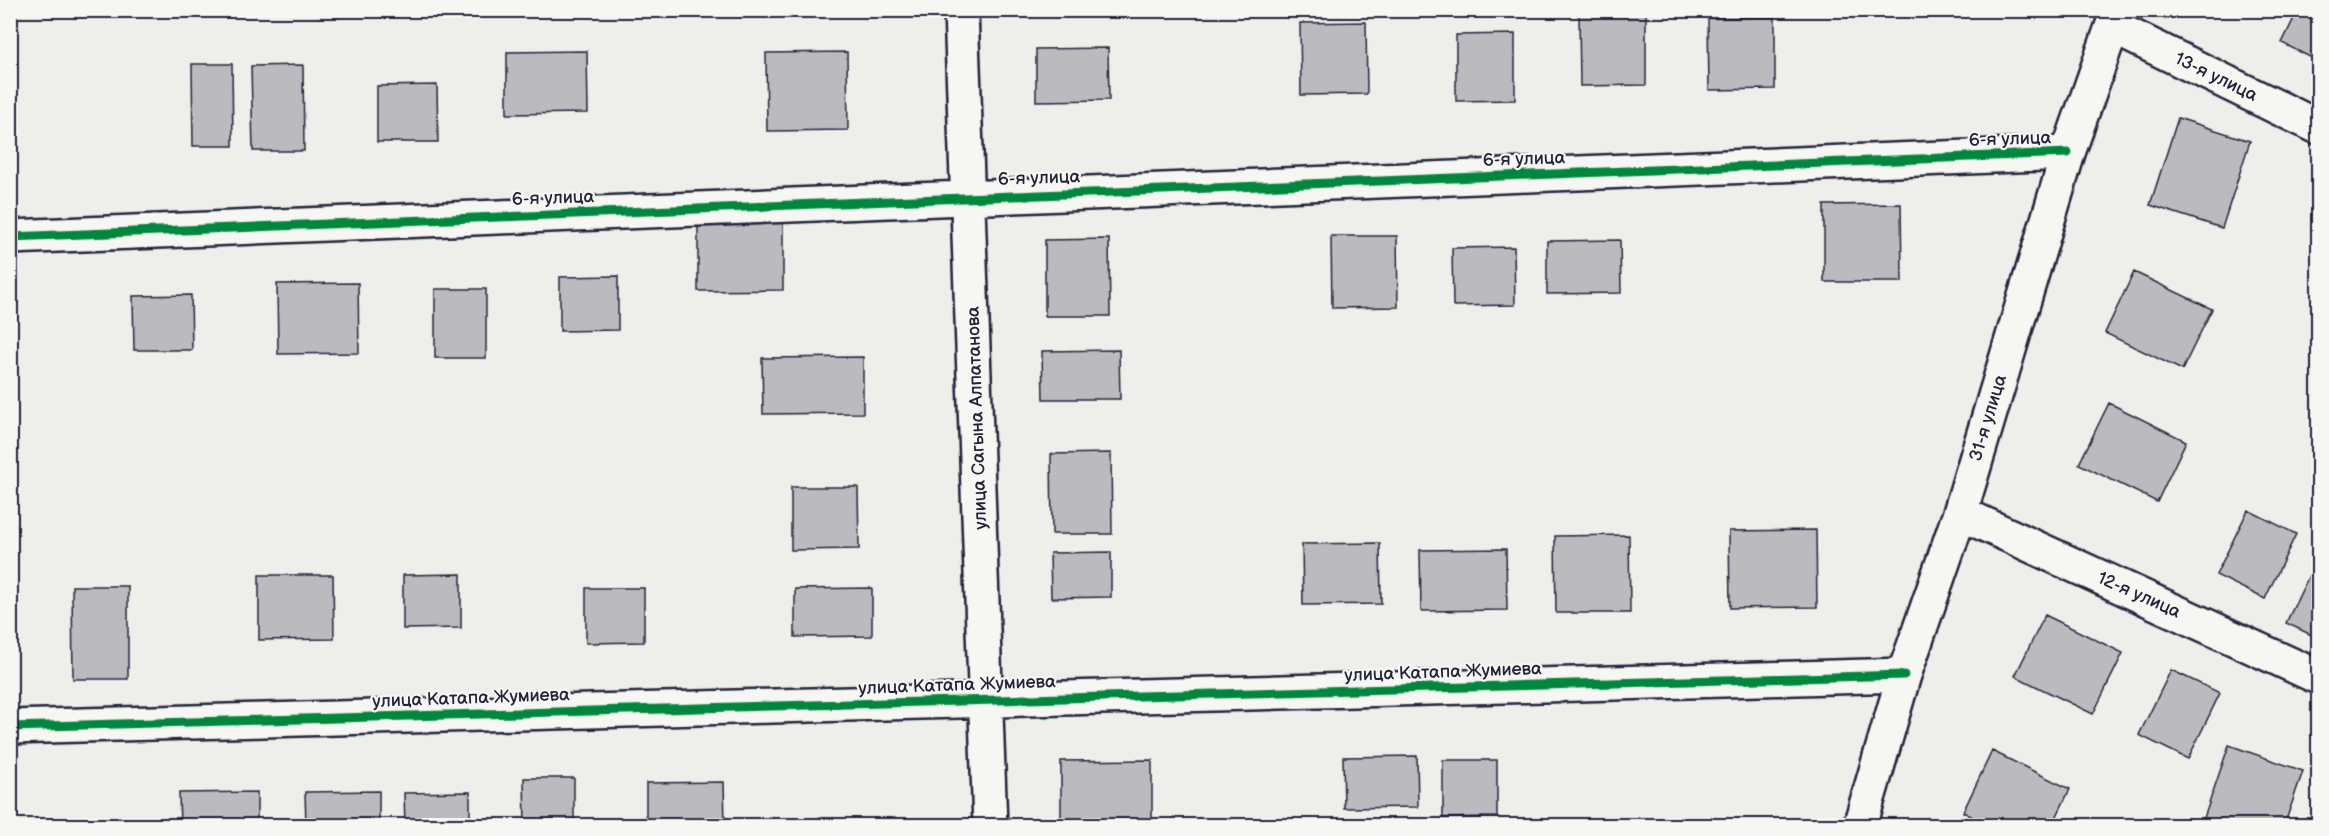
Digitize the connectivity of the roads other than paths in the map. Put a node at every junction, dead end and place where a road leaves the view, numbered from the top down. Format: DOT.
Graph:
graph roads {
  1 [pos="961,10"];
  2 [pos="2116,19"];
  3 [pos="2319,127"];
  4 [pos="2068,153"];
  5 [pos="968,198"];
  6 [pos="10,237"];
  7 [pos="1960,513"];
  8 [pos="1904,675"];
  9 [pos="2319,677"];
  10 [pos="988,701"];
  11 [pos="10,727"];
  12 [pos="990,825"];
  13 [pos="1860,825"];
  1 -- 5 [label="street, улица Сагына Алпатанова"];
  2 -- 3 [label="street, 13-я улица"];
  2 -- 4 [label="street, 31-я улица"];
  4 -- 5 [label="street, 6-я улица"];
  4 -- 7 [label="street, 31-я улица"];
  5 -- 6 [label="street, 6-я улица"];
  5 -- 10 [label="street, улица Сагына Алпатанова"];
  7 -- 8 [label="street, 31-я улица"];
  7 -- 9 [label="street, 12-я улица"];
  8 -- 10 [label="street, улица Катапа Жумиева"];
  8 -- 13 [label="street, 31-я улица"];
  10 -- 11 [label="street, улица Катапа Жумиева"];
  10 -- 12 [label="street, улица Сагына Алпатанова"];
}
